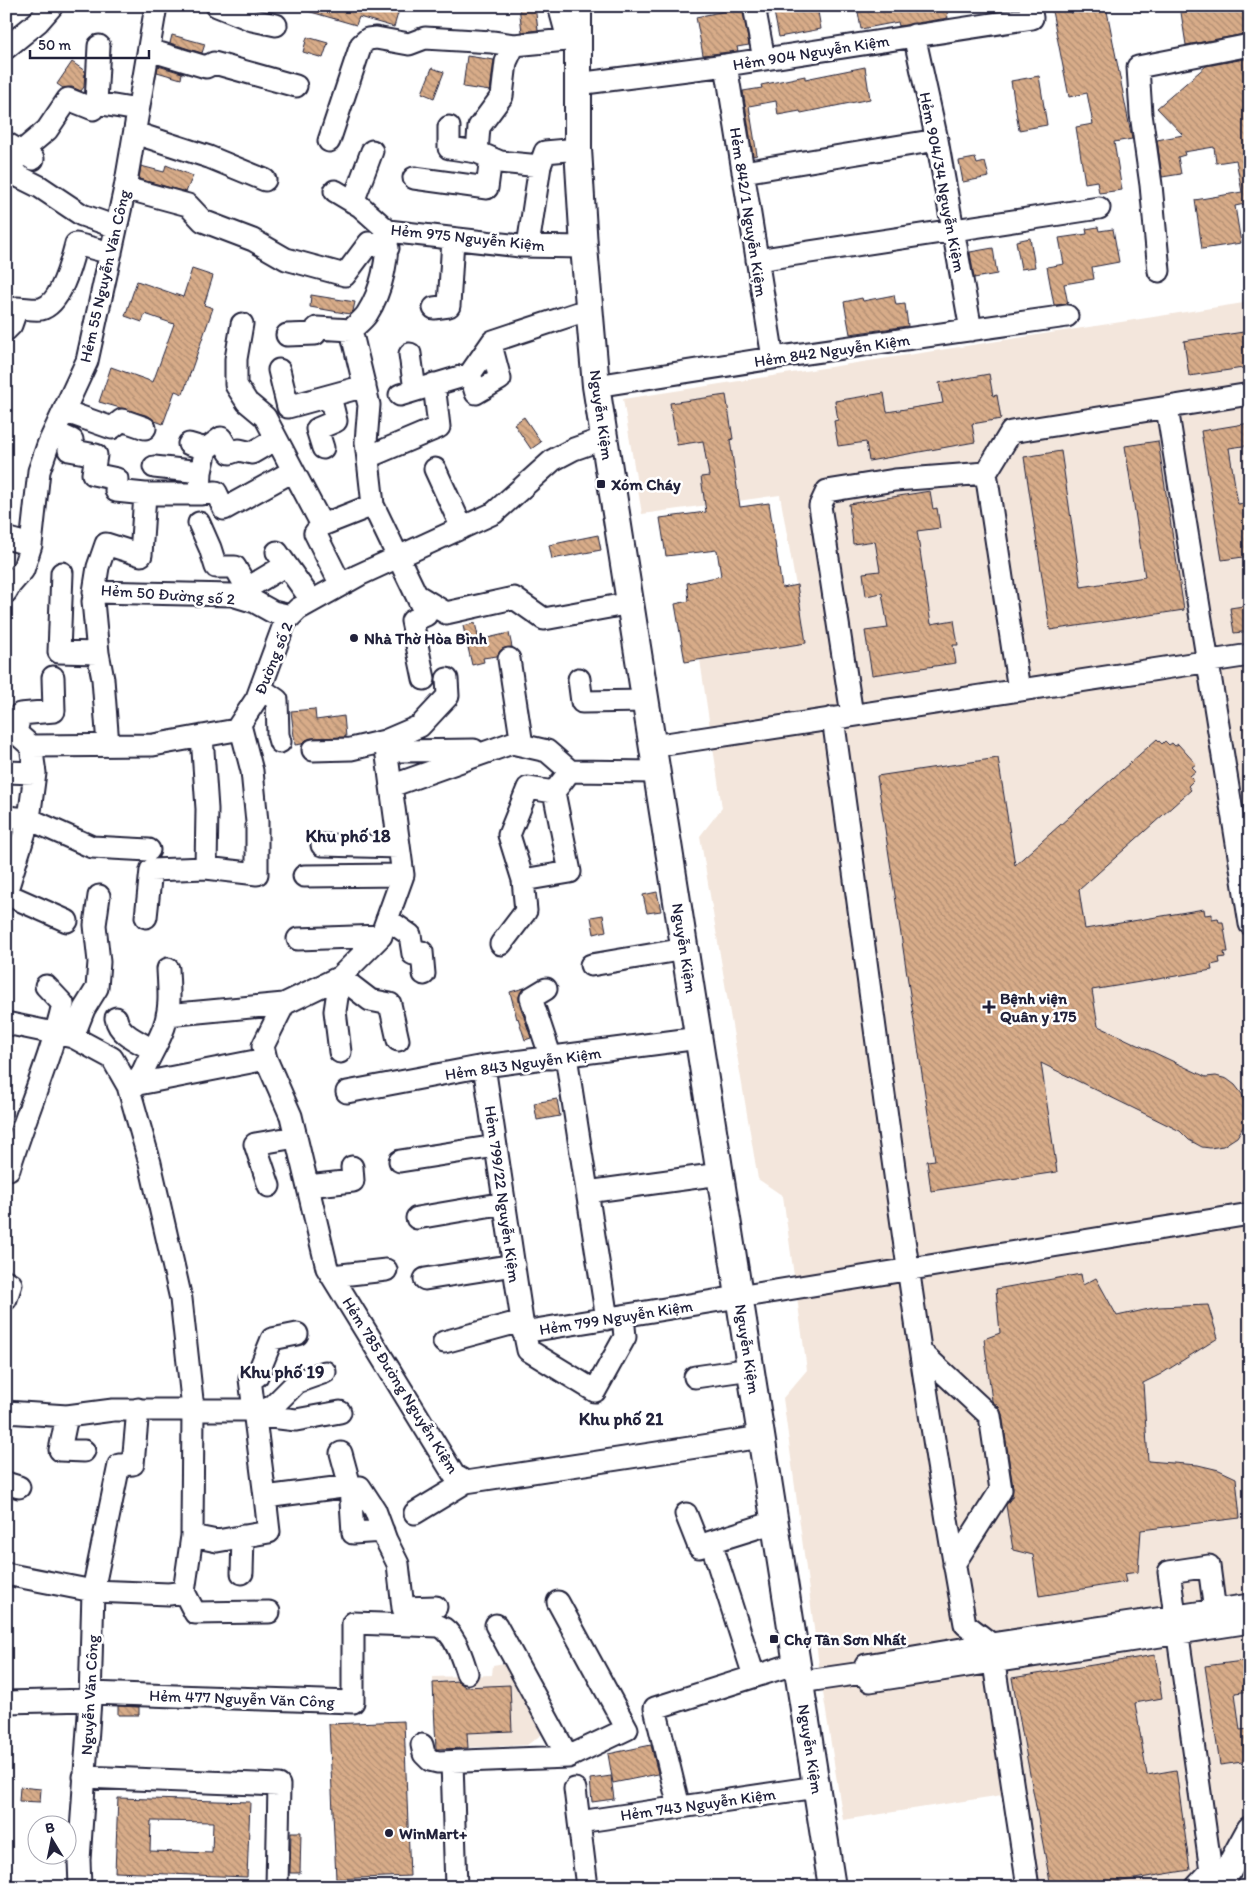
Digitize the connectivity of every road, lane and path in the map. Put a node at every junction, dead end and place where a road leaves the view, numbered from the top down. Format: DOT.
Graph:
graph roads {
  1 [pos="52,6"];
  2 [pos="156,6"];
  3 [pos="217,6"];
  4 [pos="559,6"];
  5 [pos="578,6"];
  6 [pos="754,6"];
  7 [pos="1030,6"];
  8 [pos="276,25"];
  9 [pos="914,35"];
  10 [pos="572,39"];
  11 [pos="514,45"];
  12 [pos="1250,45"];
  13 [pos="99,46"];
  14 [pos="6,48"];
  15 [pos="149,50"];
  16 [pos="764,59"];
  17 [pos="726,65"];
  18 [pos="578,84"];
  19 [pos="296,86"];
  20 [pos="96,103"];
  21 [pos="138,110"];
  22 [pos="450,127"];
  23 [pos="134,133"];
  24 [pos="937,140"];
  25 [pos="329,141"];
  26 [pos="14,148"];
  27 [pos="578,149"];
  28 [pos="372,151"];
  29 [pos="484,155"];
  30 [pos="540,166"];
  31 [pos="743,172"];
  32 [pos="414,178"];
  33 [pos="265,180"];
  34 [pos="125,188"];
  35 [pos="335,191"];
  36 [pos="353,202"];
  37 [pos="1098,208"];
  38 [pos="116,228"];
  39 [pos="953,230"];
  40 [pos="453,239"];
  41 [pos="382,241"];
  42 [pos="528,246"];
  43 [pos="584,247"];
  44 [pos="111,253"];
  45 [pos="757,260"];
  46 [pos="1159,271"];
  47 [pos="12,306"];
  48 [pos="434,308"];
  49 [pos="590,309"];
  50 [pos="1067,316"];
  51 [pos="242,324"];
  52 [pos="6,330"];
  53 [pos="351,330"];
  54 [pos="971,330"];
  55 [pos="287,336"];
  56 [pos="410,354"];
  57 [pos="773,358"];
  58 [pos="280,370"];
  59 [pos="365,386"];
  60 [pos="596,386"];
  61 [pos="416,389"];
  62 [pos="1250,394"];
  63 [pos="330,396"];
  64 [pos="288,408"];
  65 [pos="1167,408"];
  66 [pos="64,411"];
  67 [pos="145,428"];
  68 [pos="54,432"];
  69 [pos="275,436"];
  70 [pos="605,438"];
  71 [pos="323,448"];
  72 [pos="368,458"];
  73 [pos="154,467"];
  74 [pos="435,469"];
  75 [pos="293,471"];
  76 [pos="201,472"];
  77 [pos="986,473"];
  78 [pos="145,494"];
  79 [pos="200,494"];
  80 [pos="373,505"];
  81 [pos="199,524"];
  82 [pos="322,525"];
  83 [pos="462,528"];
  84 [pos="6,538"];
  85 [pos="31,545"];
  86 [pos="397,558"];
  87 [pos="62,573"];
  88 [pos="341,585"];
  89 [pos="6,592"];
  90 [pos="247,595"];
  91 [pos="418,596"];
  92 [pos="93,601"];
  93 [pos="312,601"];
  94 [pos="631,603"];
  95 [pos="291,616"];
  96 [pos="98,653"];
  97 [pos="1250,655"];
  98 [pos="509,659"];
  99 [pos="1208,662"];
  100 [pos="53,677"];
  101 [pos="424,679"];
  102 [pos="579,679"];
  103 [pos="447,680"];
  104 [pos="261,689"];
  105 [pos="1019,690"];
  106 [pos="646,701"];
  107 [pos="842,717"];
  108 [pos="240,725"];
  109 [pos="18,734"];
  110 [pos="202,736"];
  111 [pos="280,742"];
  112 [pos="108,745"];
  113 [pos="522,745"];
  114 [pos="653,746"];
  115 [pos="390,748"];
  116 [pos="492,749"];
  117 [pos="313,750"];
  118 [pos="570,771"];
  119 [pos="6,772"];
  120 [pos="657,772"];
  121 [pos="35,773"];
  122 [pos="391,786"];
  123 [pos="554,792"];
  124 [pos="6,817"];
  125 [pos="29,819"];
  126 [pos="1242,829"];
  127 [pos="322,845"];
  128 [pos="399,847"];
  129 [pos="149,850"];
  130 [pos="206,868"];
  131 [pos="403,875"];
  132 [pos="304,876"];
  133 [pos="523,880"];
  134 [pos="6,894"];
  135 [pos="99,896"];
  136 [pos="146,917"];
  137 [pos="67,921"];
  138 [pos="1250,924"];
  139 [pos="384,927"];
  140 [pos="298,940"];
  141 [pos="501,944"];
  142 [pos="685,949"];
  143 [pos="591,964"];
  144 [pos="168,970"];
  145 [pos="424,974"];
  146 [pos="340,978"];
  147 [pos="46,986"];
  148 [pos="546,988"];
  149 [pos="284,1004"];
  150 [pos="167,1015"];
  151 [pos="116,1018"];
  152 [pos="6,1023"];
  153 [pos="65,1035"];
  154 [pos="699,1038"];
  155 [pos="398,1040"];
  156 [pos="153,1050"];
  157 [pos="340,1052"];
  158 [pos="559,1057"];
  159 [pos="266,1059"];
  160 [pos="484,1066"];
  161 [pos="133,1085"];
  162 [pos="347,1092"];
  163 [pos="12,1136"];
  164 [pos="296,1138"];
  165 [pos="496,1146"];
  166 [pos="400,1160"];
  167 [pos="352,1167"];
  168 [pos="6,1168"];
  169 [pos="720,1174"];
  170 [pos="269,1186"];
  171 [pos="308,1186"];
  172 [pos="587,1192"];
  173 [pos="505,1204"];
  174 [pos="1250,1214"];
  175 [pos="417,1218"];
  176 [pos="514,1265"];
  177 [pos="909,1269"];
  178 [pos="386,1270"];
  179 [pos="332,1276"];
  180 [pos="425,1279"];
  181 [pos="740,1297"];
  182 [pos="615,1318"];
  183 [pos="523,1326"];
  184 [pos="296,1334"];
  185 [pos="444,1342"];
  186 [pos="921,1352"];
  187 [pos="751,1369"];
  188 [pos="325,1372"];
  189 [pos="695,1377"];
  190 [pos="138,1409"];
  191 [pos="193,1409"];
  192 [pos="6,1412"];
  193 [pos="340,1412"];
  194 [pos="67,1416"];
  195 [pos="254,1416"];
  196 [pos="762,1437"];
  197 [pos="84,1451"];
  198 [pos="341,1453"];
  199 [pos="466,1482"];
  200 [pos="350,1486"];
  201 [pos="265,1497"];
  202 [pos="415,1513"];
  203 [pos="686,1514"];
  204 [pos="775,1522"];
  205 [pos="383,1531"];
  206 [pos="192,1536"];
  207 [pos="243,1536"];
  208 [pos="711,1542"];
  209 [pos="954,1564"];
  210 [pos="242,1573"];
  211 [pos="6,1574"];
  212 [pos="93,1591"];
  213 [pos="184,1592"];
  214 [pos="558,1602"];
  215 [pos="1250,1604"];
  216 [pos="436,1607"];
  217 [pos="269,1612"];
  218 [pos="1216,1619"];
  219 [pos="1250,1622"];
  220 [pos="1177,1625"];
  221 [pos="496,1626"];
  222 [pos="992,1653"];
  223 [pos="799,1672"];
  224 [pos="466,1673"];
  225 [pos="754,1676"];
  226 [pos="90,1697"];
  227 [pos="6,1702"];
  228 [pos="422,1745"];
  229 [pos="568,1757"];
  230 [pos="452,1762"];
  231 [pos="84,1777"];
  232 [pos="817,1787"];
  233 [pos="575,1789"];
  234 [pos="679,1807"];
  235 [pos="579,1822"];
  236 [pos="1250,1830"];
  237 [pos="80,1887"];
  238 [pos="277,1887"];
  239 [pos="456,1887"];
  240 [pos="587,1887"];
  241 [pos="832,1887"];
  242 [pos="1028,1887"];
  243 [pos="1196,1887"];
  244 [pos="1219,1887"];
  1 -- 14 [label="street"];
  2 -- 15 [label="street, Hẻm 55 Nguyễn Văn Công"];
  3 -- 8 [label="street"];
  4 -- 10 [label="street"];
  5 -- 10 [label="main road, Nguyễn Kiệm"];
  6 -- 16 [label="street"];
  7 -- 9 [label="street, Hẻm 904 Nguyễn Kiệm"];
  9 -- 16 [label="street, Hẻm 904 Nguyễn Kiệm"];
  9 -- 24 [label="street, Hẻm 904/34 Nguyễn Kiệm"];
  10 -- 11 [label="street"];
  10 -- 18 [label="main road, Nguyễn Kiệm"];
  11 -- 25 [label="street"];
  11 -- 29 [label="street"];
  12 -- 46 [label="street"];
  13 -- 20 [label="street"];
  15 -- 19 [label="street"];
  15 -- 21 [label="street, Hẻm 55 Nguyễn Văn Công"];
  16 -- 17 [label="street, Hẻm 904 Nguyễn Kiệm"];
  17 -- 18 [label="street, Hẻm 904 Nguyễn Kiệm"];
  17 -- 31 [label="street, Hẻm 842/1 Nguyễn Kiệm"];
  18 -- 27 [label="main road, Nguyễn Kiệm"];
  20 -- 21 [label="street"];
  20 -- 26 [label="street"];
  21 -- 23 [label="street, Hẻm 55 Nguyễn Văn Công"];
  22 -- 29 [label="street"];
  23 -- 33 [label="street"];
  23 -- 34 [label="street, Hẻm 55 Nguyễn Văn Công"];
  24 -- 31 [label="street"];
  24 -- 39 [label="street, Hẻm 904/34 Nguyễn Kiệm"];
  26 -- 38 [label="street"];
  27 -- 30 [label="street"];
  27 -- 43 [label="main road, Nguyễn Kiệm"];
  28 -- 36 [label="street"];
  29 -- 30 [label="street"];
  29 -- 32 [label="street"];
  30 -- 42 [label="street"];
  31 -- 45 [label="street, Hẻm 842/1 Nguyễn Kiệm"];
  34 -- 38 [label="street, Hẻm 55 Nguyễn Văn Công"];
  34 -- 41 [label="street"];
  35 -- 36 [label="street, Hẻm 975 Nguyễn Kiệm"];
  36 -- 41 [label="street, Hẻm 975 Nguyễn Kiệm"];
  37 -- 39 [label="street"];
  38 -- 44 [label="street, Hẻm 55 Nguyễn Văn Công"];
  39 -- 45 [label="street"];
  39 -- 54 [label="street, Hẻm 904/34 Nguyễn Kiệm"];
  40 -- 41 [label="street, Hẻm 975 Nguyễn Kiệm"];
  40 -- 42 [label="street, Hẻm 975 Nguyễn Kiệm"];
  40 -- 48 [label="street"];
  41 -- 53 [label="street"];
  42 -- 43 [label="street, Hẻm 975 Nguyễn Kiệm"];
  43 -- 49 [label="main road, Nguyễn Kiệm"];
  44 -- 47 [label="street"];
  44 -- 66 [label="street, Hẻm 55 Nguyễn Văn Công"];
  45 -- 57 [label="street, Hẻm 842/1 Nguyễn Kiệm"];
  47 -- 52 [label="street"];
  49 -- 60 [label="main road, Nguyễn Kiệm"];
  49 -- 61 [label="street"];
  50 -- 54 [label="street, Hẻm 842 Nguyễn Kiệm"];
  51 -- 69 [label="street"];
  53 -- 55 [label="street"];
  53 -- 59 [label="street"];
  54 -- 57 [label="street, Hẻm 842 Nguyễn Kiệm"];
  56 -- 61 [label="street"];
  57 -- 60 [label="street, Hẻm 842 Nguyễn Kiệm"];
  58 -- 64 [label="street"];
  59 -- 63 [label="street"];
  59 -- 72 [label="street"];
  60 -- 70 [label="main road, Nguyễn Kiệm"];
  61 -- 72 [label="street"];
  62 -- 65 [label="street"];
  63 -- 64 [label="street"];
  63 -- 71 [label="street"];
  64 -- 69 [label="street"];
  65 -- 77 [label="street"];
  65 -- 99 [label="street"];
  66 -- 67 [label="street"];
  66 -- 68 [label="street, Hẻm 55 Nguyễn Văn Công"];
  68 -- 78 [label="street"];
  68 -- 85 [label="street, Hẻm 55 Nguyễn Văn Công"];
  69 -- 75 [label="street"];
  69 -- 76 [label="street"];
  70 -- 83 [label="street, Đường số 2"];
  70 -- 94 [label="main road, Nguyễn Kiệm"];
  72 -- 80 [label="street"];
  73 -- 76 [label="street"];
  74 -- 83 [label="street"];
  75 -- 79 [label="street"];
  75 -- 82 [label="street"];
  76 -- 79 [label="street"];
  77 -- 105 [label="street"];
  77 -- 107 [label="street"];
  78 -- 79 [label="street"];
  78 -- 90 [label="street, Hẻm 50 Đường số 2"];
  80 -- 82 [label="street"];
  80 -- 86 [label="street"];
  81 -- 90 [label="street"];
  82 -- 88 [label="street"];
  83 -- 86 [label="street, Đường số 2"];
  84 -- 85 [label="street"];
  85 -- 89 [label="street, Hẻm 55 Nguyễn Văn Công"];
  86 -- 88 [label="street, Đường số 2"];
  86 -- 91 [label="street"];
  87 -- 96 [label="street"];
  88 -- 93 [label="street, Đường số 2"];
  90 -- 93 [label="street"];
  90 -- 95 [label="street, Hẻm 50 Đường số 2"];
  91 -- 94 [label="street"];
  91 -- 101 [label="street"];
  92 -- 96 [label="street"];
  93 -- 95 [label="street, Đường số 2"];
  94 -- 106 [label="main road, Nguyễn Kiệm"];
  95 -- 104 [label="street, Đường số 2"];
  96 -- 112 [label="street"];
  97 -- 99 [label="street"];
  98 -- 113 [label="street"];
  99 -- 105 [label="street"];
  99 -- 126 [label="street"];
  100 -- 109 [label="street"];
  102 -- 106 [label="street"];
  103 -- 115 [label="street"];
  104 -- 108 [label="street, Đường số 2"];
  104 -- 111 [label="street"];
  105 -- 107 [label="street"];
  106 -- 114 [label="main road, Nguyễn Kiệm"];
  107 -- 114 [label="street"];
  107 -- 177 [label="street"];
  108 -- 110 [label="street"];
  108 -- 130 [label="street"];
  109 -- 112 [label="street"];
  109 -- 121 [label="street"];
  110 -- 112 [label="street"];
  110 -- 130 [label="street"];
  113 -- 116 [label="street"];
  113 -- 118 [label="street"];
  114 -- 120 [label="main road, Nguyễn Kiệm"];
  115 -- 116 [label="street"];
  115 -- 117 [label="street"];
  115 -- 122 [label="street"];
  116 -- 122 [label="street"];
  118 -- 120 [label="street"];
  118 -- 123 [label="street"];
  119 -- 121 [label="street"];
  120 -- 142 [label="main road, Nguyễn Kiệm"];
  121 -- 125 [label="street"];
  122 -- 128 [label="street"];
  123 -- 133 [label="street"];
  123 -- 133 [label="street"];
  124 -- 125 [label="street"];
  125 -- 129 [label="street"];
  125 -- 134 [label="street"];
  126 -- 138 [label="street"];
  127 -- 128 [label="street"];
  128 -- 131 [label="street"];
  130 -- 136 [label="street"];
  131 -- 132 [label="street"];
  131 -- 139 [label="street"];
  133 -- 141 [label="street"];
  134 -- 137 [label="street"];
  135 -- 153 [label="street"];
  139 -- 140 [label="street"];
  139 -- 145 [label="street"];
  139 -- 146 [label="street"];
  142 -- 143 [label="street"];
  142 -- 154 [label="main road, Nguyễn Kiệm"];
  144 -- 150 [label="street"];
  146 -- 149 [label="street"];
  146 -- 155 [label="street"];
  146 -- 157 [label="street"];
  147 -- 153 [label="street"];
  148 -- 158 [label="street"];
  149 -- 150 [label="street"];
  149 -- 159 [label="street"];
  150 -- 156 [label="street"];
  151 -- 156 [label="street"];
  152 -- 153 [label="street"];
  153 -- 161 [label="street"];
  153 -- 163 [label="street"];
  154 -- 158 [label="street, Hẻm 843 Nguyễn Kiệm"];
  154 -- 169 [label="main road, Nguyễn Kiệm"];
  156 -- 161 [label="street"];
  158 -- 160 [label="street, Hẻm 843 Nguyễn Kiệm"];
  158 -- 172 [label="street"];
  159 -- 161 [label="street"];
  159 -- 164 [label="street, Hẻm 785 Đường Nguyễn Kiệm"];
  160 -- 162 [label="street, Hẻm 843 Nguyễn Kiệm"];
  160 -- 165 [label="street, Hẻm 799/22 Nguyễn Kiệm"];
  161 -- 191 [label="street"];
  163 -- 168 [label="street"];
  164 -- 170 [label="street"];
  164 -- 171 [label="street, Hẻm 785 Đường Nguyễn Kiệm"];
  165 -- 166 [label="street"];
  165 -- 173 [label="street, Hẻm 799/22 Nguyễn Kiệm"];
  167 -- 171 [label="street"];
  169 -- 172 [label="street"];
  169 -- 181 [label="main road, Nguyễn Kiệm"];
  171 -- 179 [label="street, Hẻm 785 Đường Nguyễn Kiệm"];
  172 -- 182 [label="street"];
  173 -- 175 [label="street"];
  173 -- 176 [label="street, Hẻm 799/22 Nguyễn Kiệm"];
  174 -- 177 [label="street, Hẻm 799 Nguyễn Kiệm"];
  176 -- 180 [label="street"];
  176 -- 183 [label="street, Hẻm 799/22 Nguyễn Kiệm"];
  177 -- 181 [label="street, Hẻm 799 Nguyễn Kiệm"];
  177 -- 186 [label="street"];
  178 -- 179 [label="street"];
  179 -- 199 [label="street, Hẻm 785 Đường Nguyễn Kiệm"];
  181 -- 182 [label="street, Hẻm 799 Nguyễn Kiệm"];
  181 -- 187 [label="main road, Nguyễn Kiệm"];
  182 -- 183 [label="street, Hẻm 799 Nguyễn Kiệm"];
  182 -- 183 [label="street, Hẻm 799/22 Nguyễn Kiệm"];
  183 -- 185 [label="street, Hẻm 799 Nguyễn Kiệm"];
  184 -- 195 [label="street"];
  186 -- 209 [label="street"];
  186 -- 209 [label="street"];
  187 -- 189 [label="street"];
  187 -- 196 [label="main road, Nguyễn Kiệm"];
  188 -- 195 [label="street"];
  190 -- 191 [label="street"];
  190 -- 194 [label="street"];
  190 -- 212 [label="street, Nguyễn Văn Công"];
  191 -- 195 [label="street"];
  191 -- 206 [label="street"];
  192 -- 194 [label="street"];
  193 -- 195 [label="street"];
  194 -- 197 [label="street"];
  195 -- 201 [label="street"];
  196 -- 199 [label="street, Hẻm 785 Đường Nguyễn Kiệm"];
  196 -- 204 [label="main road, Nguyễn Kiệm"];
  198 -- 200 [label="street"];
  199 -- 202 [label="street"];
  200 -- 201 [label="street"];
  200 -- 205 [label="street"];
  200 -- 205 [label="street"];
  201 -- 207 [label="street"];
  203 -- 208 [label="street"];
  204 -- 208 [label="street"];
  204 -- 223 [label="main road, Nguyễn Kiệm"];
  205 -- 216 [label="street"];
  206 -- 207 [label="street"];
  206 -- 213 [label="street"];
  207 -- 210 [label="street"];
  208 -- 225 [label="street"];
  209 -- 222 [label="street"];
  211 -- 212 [label="street"];
  212 -- 213 [label="street"];
  212 -- 226 [label="street, Nguyễn Văn Công"];
  213 -- 217 [label="street"];
  214 -- 229 [label="street"];
  215 -- 218 [label="street"];
  218 -- 219 [label="street"];
  218 -- 220 [label="street"];
  218 -- 220 [label="street"];
  220 -- 222 [label="street"];
  220 -- 243 [label="street"];
  221 -- 229 [label="street"];
  222 -- 223 [label="street"];
  222 -- 242 [label="street"];
  223 -- 225 [label="street"];
  223 -- 232 [label="main road, Nguyễn Kiệm"];
  224 -- 226 [label="street, Hẻm 477 Nguyễn Văn Công"];
  225 -- 234 [label="street"];
  226 -- 227 [label="street"];
  226 -- 231 [label="street, Nguyễn Văn Công"];
  228 -- 230 [label="street"];
  229 -- 230 [label="street"];
  230 -- 239 [label="street"];
  231 -- 237 [label="street, Nguyễn Văn Công"];
  231 -- 238 [label="street"];
  232 -- 234 [label="street, Hẻm 743 Nguyễn Kiệm"];
  232 -- 241 [label="main road, Nguyễn Kiệm"];
  233 -- 235 [label="street"];
  234 -- 235 [label="street, Hẻm 743 Nguyễn Kiệm"];
  235 -- 240 [label="street"];
  236 -- 244 [label="main road"];
}
